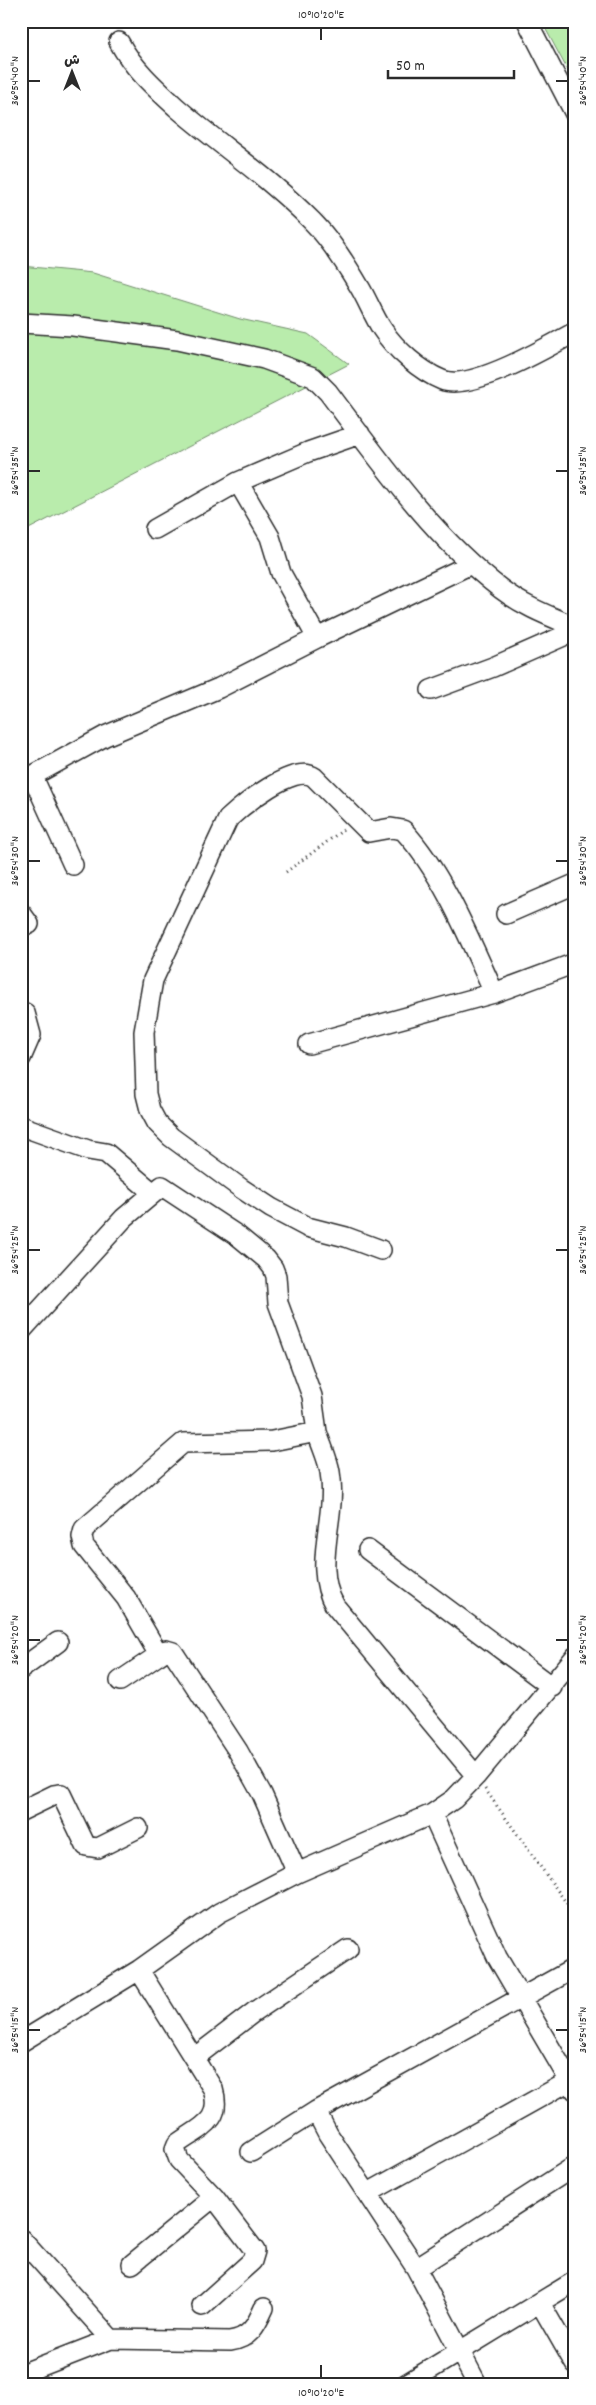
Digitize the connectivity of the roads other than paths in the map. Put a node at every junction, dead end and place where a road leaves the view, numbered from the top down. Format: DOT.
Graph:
graph roads {
  1 [pos="527,21"];
  2 [pos="119,42"];
  3 [pos="575,114"];
  4 [pos="21,323"];
  5 [pos="575,332"];
  6 [pos="360,434"];
  7 [pos="238,482"];
  8 [pos="155,529"];
  9 [pos="471,564"];
  10 [pos="575,627"];
  11 [pos="575,631"];
  12 [pos="316,638"];
  13 [pos="431,690"];
  14 [pos="27,779"];
  15 [pos="72,865"];
  16 [pos="575,884"];
  17 [pos="506,914"];
  18 [pos="575,963"];
  19 [pos="494,993"];
  20 [pos="21,1011"];
  21 [pos="309,1044"];
  22 [pos="21,1058"];
  23 [pos="21,1126"];
  24 [pos="152,1192"];
  25 [pos="380,1250"];
  26 [pos="21,1331"];
  27 [pos="317,1432"];
  28 [pos="368,1550"];
  29 [pos="58,1642"];
  30 [pos="159,1655"];
  31 [pos="575,1657"];
  32 [pos="21,1669"];
  33 [pos="120,1681"];
  34 [pos="552,1687"];
  35 [pos="476,1776"];
  36 [pos="21,1811"];
  37 [pos="432,1814"];
  38 [pos="138,1828"];
  39 [pos="297,1873"];
  40 [pos="348,1949"];
  41 [pos="575,1968"];
  42 [pos="138,1970"];
  43 [pos="521,1999"];
  44 [pos="21,2042"];
  45 [pos="194,2058"];
  46 [pos="573,2083"];
  47 [pos="316,2111"];
  48 [pos="251,2152"];
  49 [pos="575,2166"];
  50 [pos="368,2193"];
  51 [pos="214,2197"];
  52 [pos="21,2239"];
  53 [pos="132,2264"];
  54 [pos="416,2268"];
  55 [pos="575,2281"];
  56 [pos="540,2303"];
  57 [pos="202,2306"];
  58 [pos="264,2308"];
  59 [pos="112,2339"];
  60 [pos="460,2351"];
  61 [pos="575,2364"];
  62 [pos="21,2374"];
  63 [pos="406,2384"];
  64 [pos="477,2384"];
  1 -- 3 [label="street"];
  2 -- 5 [label="street"];
  4 -- 6 [label="street"];
  6 -- 7 [label="street"];
  6 -- 9 [label="street"];
  7 -- 8 [label="street"];
  7 -- 12 [label="street"];
  9 -- 10 [label="street"];
  9 -- 12 [label="street"];
  11 -- 13 [label="street"];
  12 -- 14 [label="street"];
  14 -- 15 [label="street"];
  16 -- 17 [label="street"];
  18 -- 19 [label="street"];
  19 -- 21 [label="street"];
  19 -- 25 [label="street"];
  20 -- 22 [label="street"];
  23 -- 24 [label="street"];
  24 -- 26 [label="street"];
  24 -- 27 [label="street"];
  27 -- 30 [label="street"];
  27 -- 35 [label="street"];
  28 -- 34 [label="street"];
  29 -- 32 [label="street"];
  30 -- 33 [label="street"];
  30 -- 39 [label="street"];
  31 -- 34 [label="street"];
  34 -- 35 [label="street"];
  35 -- 37 [label="street"];
  36 -- 38 [label="street"];
  37 -- 39 [label="street"];
  37 -- 43 [label="street"];
  39 -- 42 [label="street"];
  40 -- 45 [label="street"];
  41 -- 43 [label="street"];
  42 -- 44 [label="street"];
  42 -- 45 [label="street"];
  43 -- 46 [label="street"];
  43 -- 47 [label="street"];
  45 -- 51 [label="street"];
  46 -- 50 [label="street"];
  47 -- 48 [label="street"];
  47 -- 50 [label="street"];
  49 -- 54 [label="street"];
  50 -- 54 [label="street"];
  51 -- 53 [label="street"];
  51 -- 57 [label="street"];
  52 -- 59 [label="street"];
  54 -- 60 [label="street"];
  55 -- 56 [label="street"];
  56 -- 60 [label="street"];
  56 -- 61 [label="street"];
  58 -- 59 [label="street"];
  59 -- 62 [label="street"];
  60 -- 63 [label="street"];
  60 -- 64 [label="street"];
}
